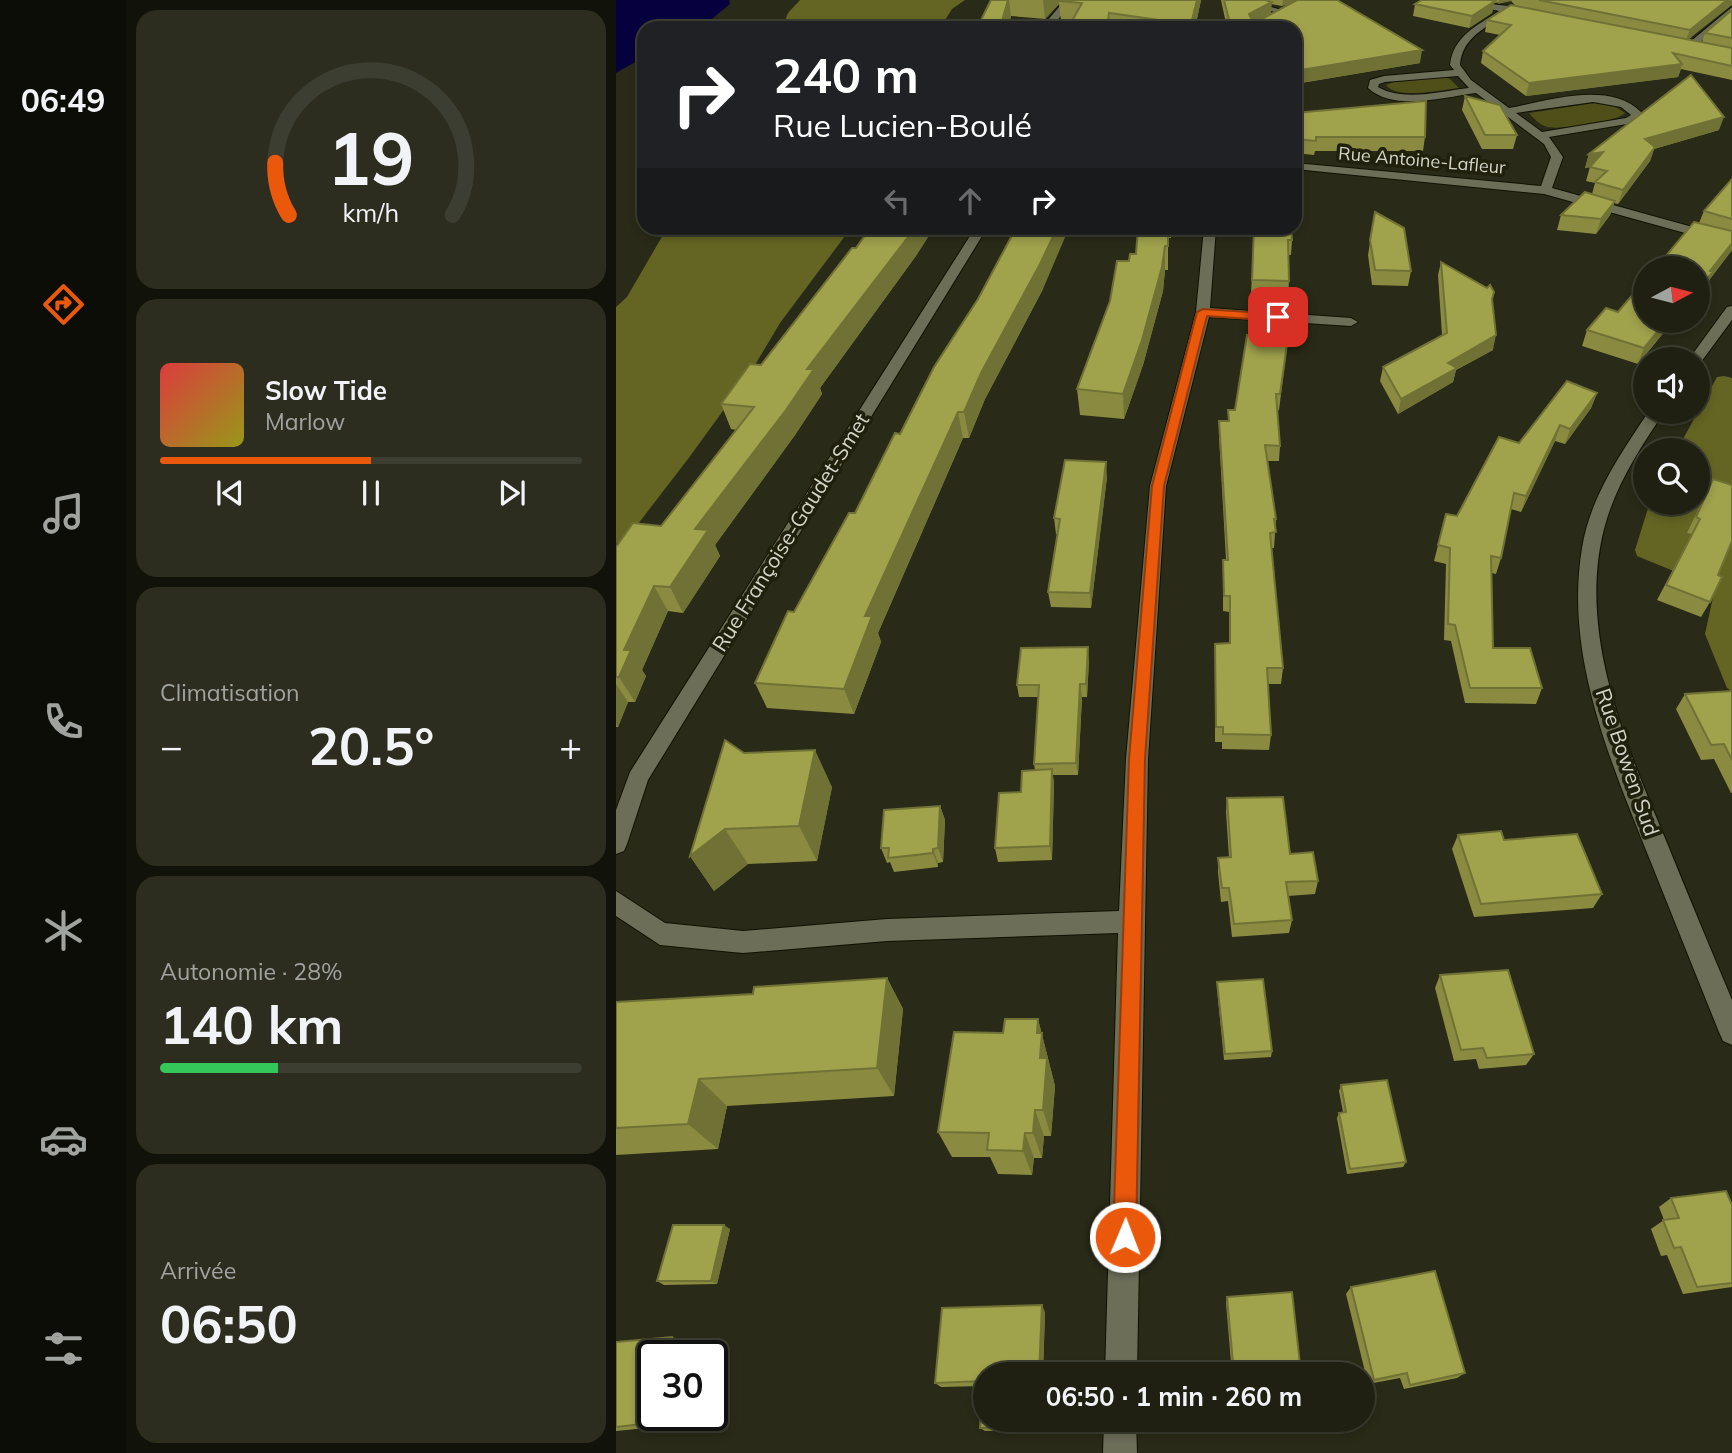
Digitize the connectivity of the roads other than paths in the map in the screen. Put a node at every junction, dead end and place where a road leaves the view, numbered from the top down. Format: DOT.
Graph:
graph roads {
  1 [pos="1070,0"];
  2 [pos="1233,0"];
  3 [pos="1454,0"];
  4 [pos="1523,0"];
  5 [pos="1298,6"];
  6 [pos="1732,9"];
  7 [pos="1507,10"];
  8 [pos="1286,12"];
  9 [pos="1274,19"];
  10 [pos="1546,19"];
  11 [pos="1052,21"];
  12 [pos="1675,45"];
  13 [pos="1688,48"];
  14 [pos="1699,50"];
  15 [pos="1458,72"];
  16 [pos="1477,90"];
  17 [pos="1507,111"];
  18 [pos="1541,135"];
  19 [pos="1302,167"];
  20 [pos="1545,190"];
  21 [pos="977,235"];
  22 [pos="1209,235"];
  23 [pos="1732,242"];
  24 [pos="1732,310"];
  25 [pos="1203,312"];
  26 [pos="1351,322"];
  27 [pos="1705,347"];
  28 [pos="1649,424"];
  29 [pos="616,844"];
  30 [pos="616,902"];
  31 [pos="1132,922"];
  32 [pos="1732,1032"];
  33 [pos="1121,1362"];
  34 [pos="1121,1432"];
  35 [pos="1120,1453"];
  1 -- 11 [label="street"];
  2 -- 8 [label="street"];
  3 -- 7 [label="street"];
  4 -- 7 [label="street"];
  5 -- 8 [label="street"];
  6 -- 13 [label="street"];
  7 -- 10 [label="street"];
  7 -- 15 [label="street"];
  8 -- 9 [label="street"];
  12 -- 13 [label="street"];
  13 -- 14 [label="street"];
  15 -- 16 [label="street"];
  15 -- 16 [label="street"];
  16 -- 17 [label="street"];
  17 -- 18 [label="street"];
  17 -- 18 [label="street"];
  18 -- 20 [label="street"];
  19 -- 20 [label="street, Rue Antoine-Lafleur"];
  20 -- 23 [label="street, Rue Antoine-Lafleur"];
  21 -- 29 [label="street, Rue Françoise-Gaudet-Smet"];
  22 -- 25 [label="street"];
  24 -- 27 [label="street"];
  25 -- 26 [label="street"];
  25 -- 31 [label="street"];
  28 -- 32 [label="street, Rue Bowen Sud"];
  30 -- 31 [label="street"];
  31 -- 33 [label="street"];
  34 -- 35 [label="street"];
}
